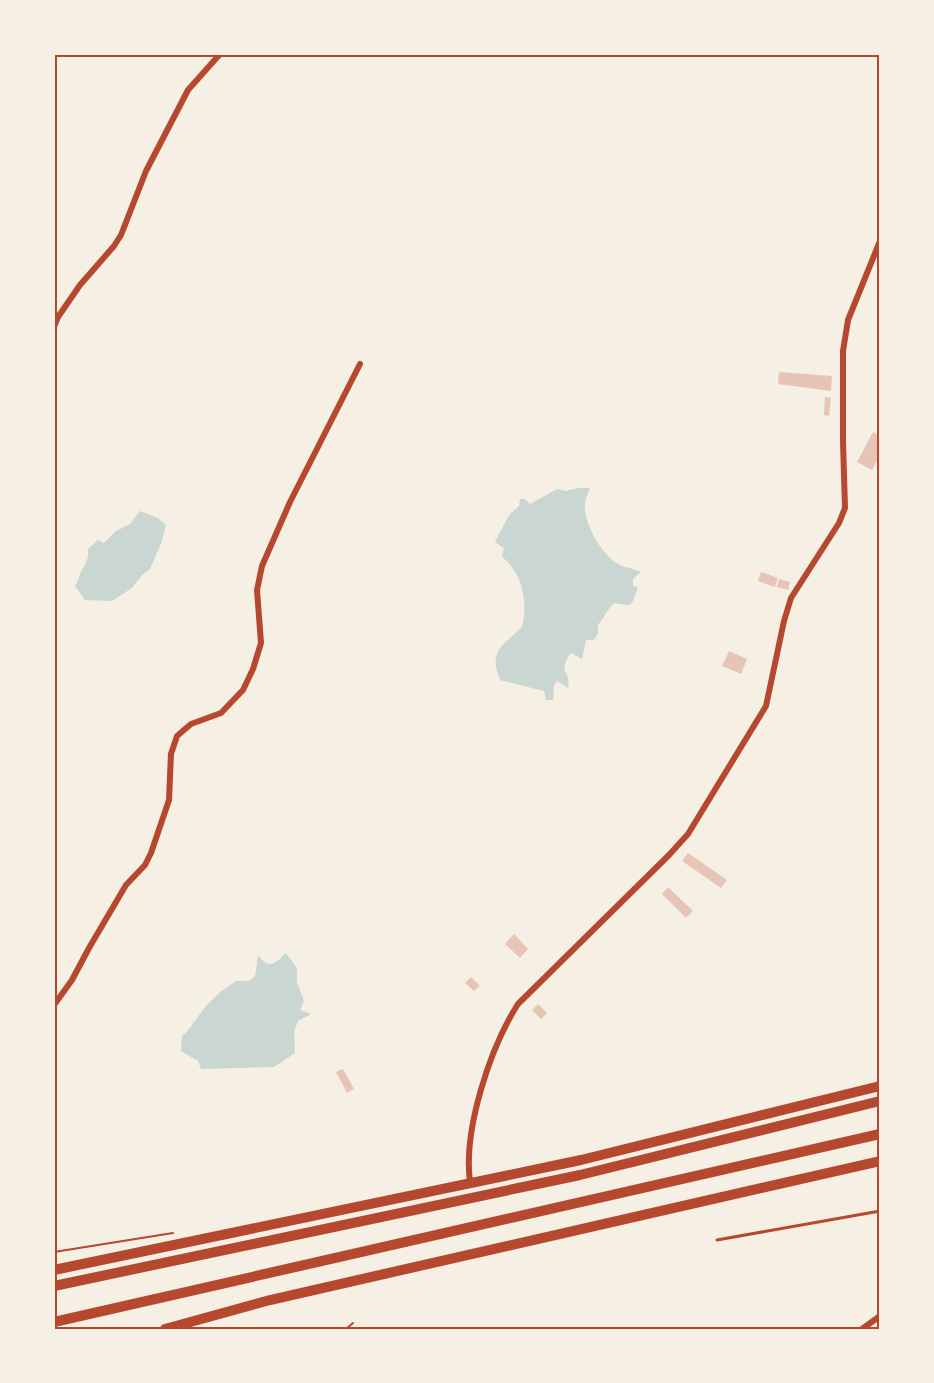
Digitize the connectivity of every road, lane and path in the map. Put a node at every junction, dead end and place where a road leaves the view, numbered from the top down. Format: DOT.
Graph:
graph roads {
  1 [pos="220,54"];
  2 [pos="880,241"];
  3 [pos="54,327"];
  4 [pos="360,364"];
  5 [pos="54,1005"];
  6 [pos="880,1086"];
  7 [pos="880,1101"];
  8 [pos="880,1134"];
  9 [pos="880,1161"];
  10 [pos="470,1182"];
  11 [pos="880,1211"];
  12 [pos="180,1232"];
  13 [pos="717,1240"];
  14 [pos="54,1252"];
  15 [pos="54,1270"];
  16 [pos="54,1286"];
  17 [pos="880,1316"];
  18 [pos="54,1322"];
  19 [pos="353,1323"];
  20 [pos="868,1328"];
  21 [pos="165,1329"];
  22 [pos="346,1329"];
  1 -- 3 [label="street"];
  2 -- 10 [label="street"];
  4 -- 5 [label="street"];
  6 -- 10 [label="highway"];
  7 -- 16 [label="highway"];
  8 -- 18 [label="highway"];
  9 -- 21 [label="highway"];
  10 -- 15 [label="highway"];
  11 -- 13 [label="lane"];
  12 -- 14 [label="path"];
  17 -- 20 [label="street"];
  19 -- 22 [label="path"];
}
